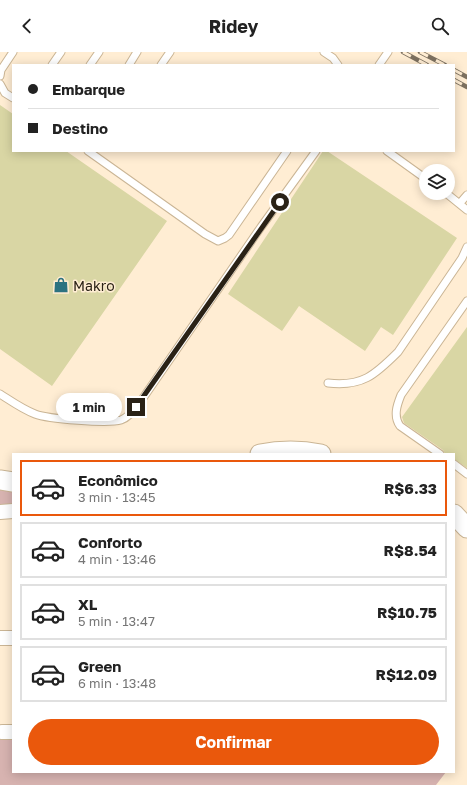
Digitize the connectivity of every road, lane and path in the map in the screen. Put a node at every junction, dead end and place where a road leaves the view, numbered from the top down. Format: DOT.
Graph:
graph roads {
  1 [pos="13,52"];
  2 [pos="61,52"];
  3 [pos="99,52"];
  4 [pos="137,52"];
  5 [pos="170,52"];
  6 [pos="324,52"];
  7 [pos="388,52"];
  8 [pos="53,64"];
  9 [pos="91,64"];
  10 [pos="130,64"];
  11 [pos="162,64"];
  12 [pos="337,64"];
  13 [pos="380,64"];
  14 [pos="0,76"];
  15 [pos="0,84"];
  16 [pos="12,97"];
  17 [pos="285,152"];
  18 [pos="315,152"];
  19 [pos="388,152"];
  20 [pos="99,154"];
  21 [pos="419,174"];
  22 [pos="467,195"];
  23 [pos="455,200"];
  24 [pos="460,204"];
  25 [pos="467,210"];
  26 [pos="467,247"];
  27 [pos="467,301"];
  28 [pos="328,383"];
  29 [pos="0,394"];
  30 [pos="266,453"];
  31 [pos="312,453"];
  32 [pos="439,453"];
  33 [pos="455,465"];
  34 [pos="467,474"];
  35 [pos="0,480"];
  36 [pos="12,482"];
  37 [pos="12,511"];
  38 [pos="0,512"];
  39 [pos="455,515"];
  40 [pos="467,528"];
  41 [pos="0,638"];
  42 [pos="12,638"];
  1 -- 14 [label="lane"];
  2 -- 8 [label="lane"];
  3 -- 9 [label="lane"];
  4 -- 10 [label="lane"];
  5 -- 11 [label="lane"];
  6 -- 12 [label="lane"];
  7 -- 13 [label="lane"];
  15 -- 16 [label="lane"];
  17 -- 20 [label="lane"];
  18 -- 29 [label="lane"];
  19 -- 21 [label="lane"];
  22 -- 24 [label="lane"];
  23 -- 24 [label="lane"];
  24 -- 25 [label="lane"];
  26 -- 28 [label="lane"];
  27 -- 32 [label="lane"];
  30 -- 31 [label="main road"];
  33 -- 34 [label="lane"];
  35 -- 36 [label="main road"];
  37 -- 38 [label="street"];
  39 -- 40 [label="main road"];
  41 -- 42 [label="street"];
}
